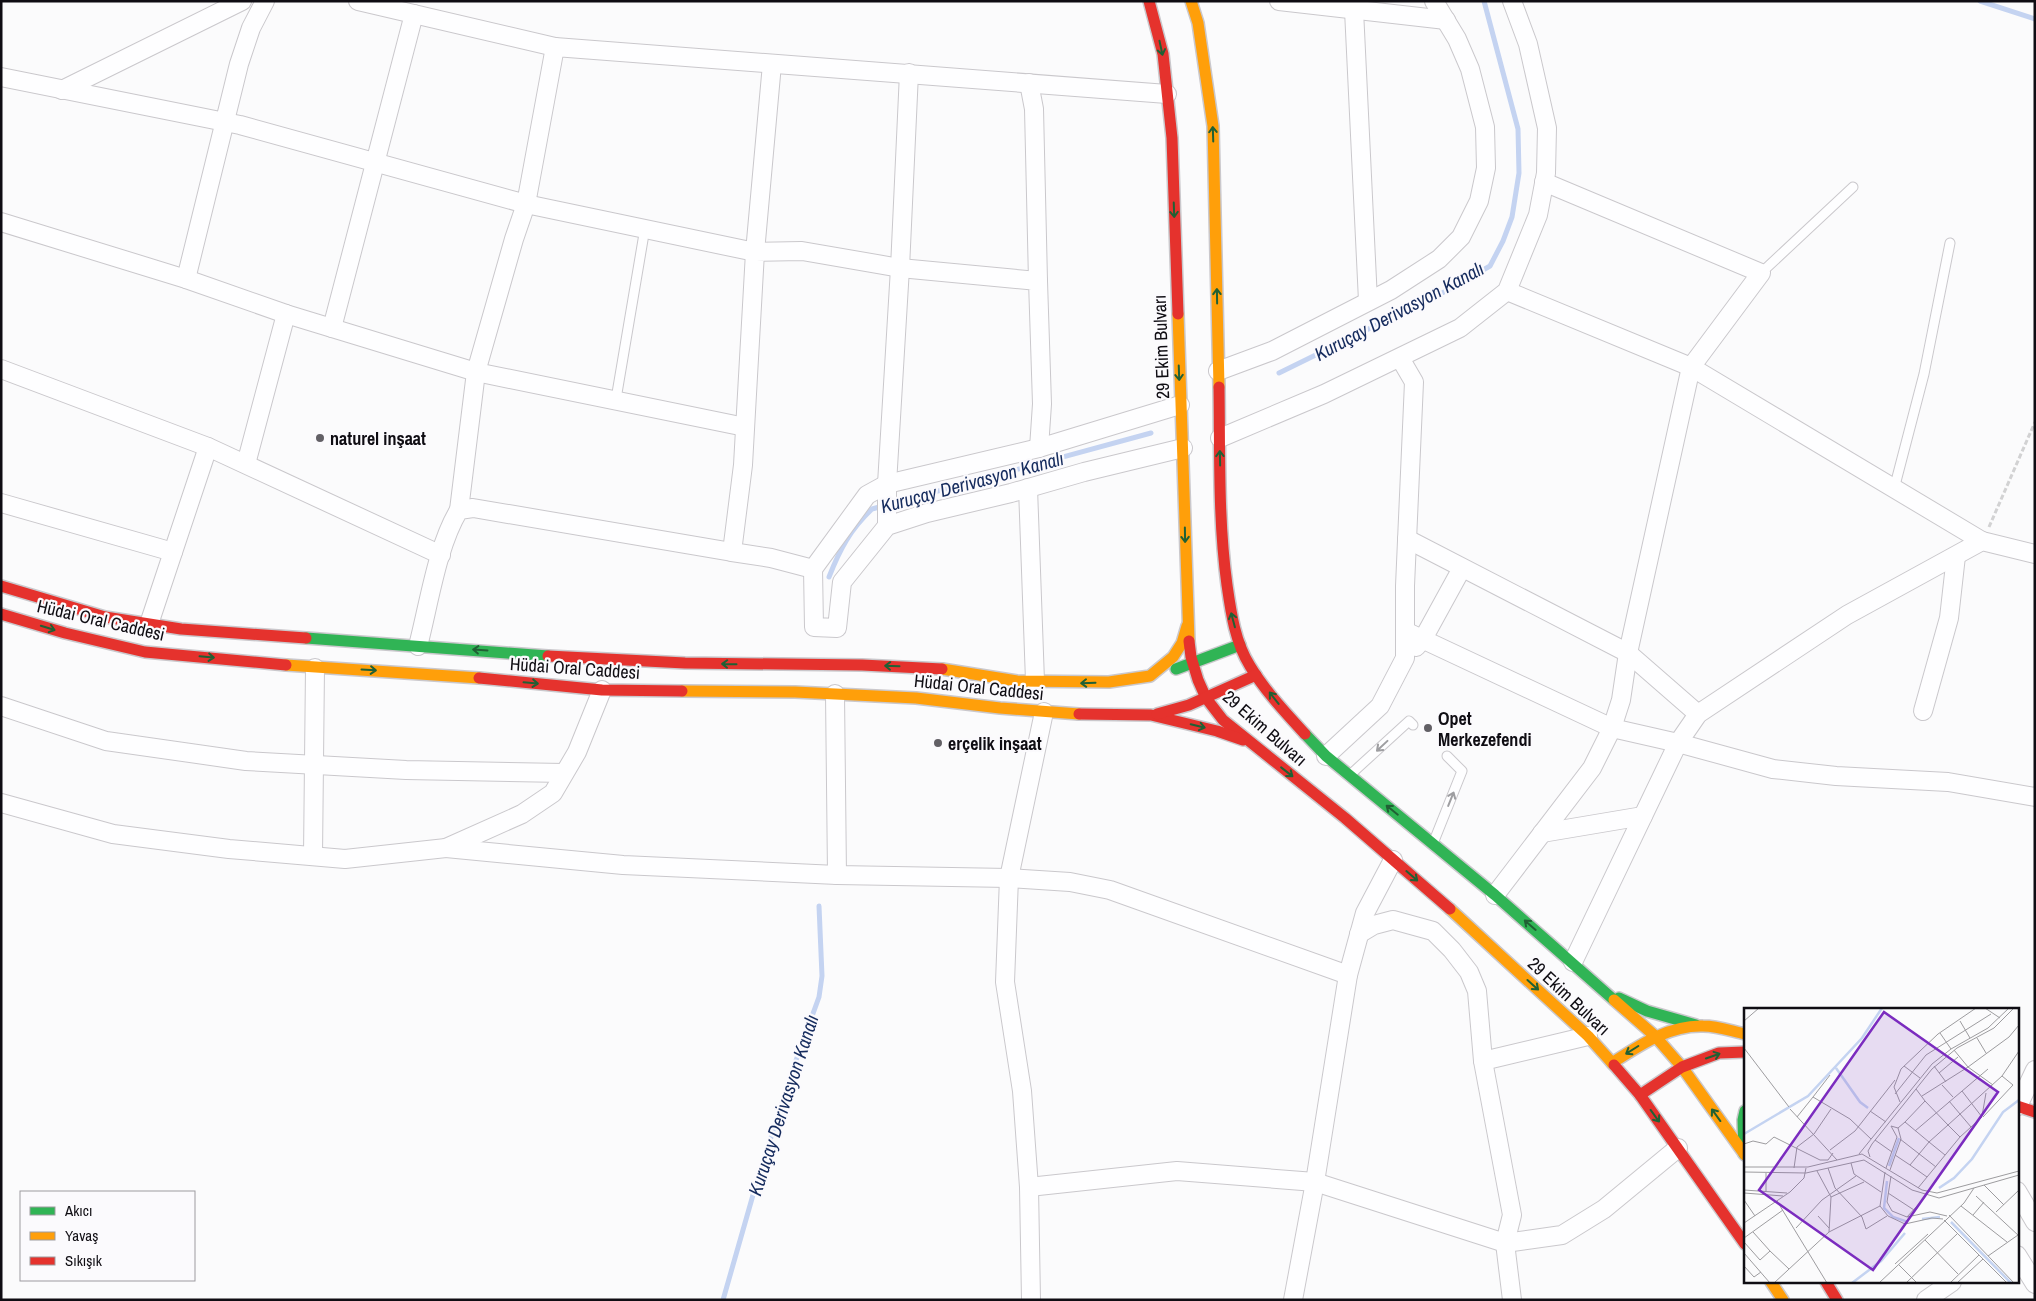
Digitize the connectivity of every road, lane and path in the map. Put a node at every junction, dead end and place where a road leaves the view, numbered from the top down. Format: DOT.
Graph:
graph roads {
  1 [pos="242,1"];
  2 [pos="265,1"];
  3 [pos="358,1"];
  4 [pos="1149,1"];
  5 [pos="1191,1"];
  6 [pos="1279,1"];
  7 [pos="1434,1"];
  8 [pos="1512,1"];
  9 [pos="1354,10"];
  10 [pos="414,14"];
  11 [pos="1446,20"];
  12 [pos="555,47"];
  13 [pos="772,64"];
  14 [pos="909,73"];
  15 [pos="1,77"];
  16 [pos="1030,83"];
  17 [pos="62,90"];
  18 [pos="1167,94"];
  19 [pos="225,122"];
  20 [pos="375,162"];
  21 [pos="1544,182"];
  22 [pos="1853,187"];
  23 [pos="526,204"];
  24 [pos="1,222"];
  25 [pos="645,228"];
  26 [pos="1950,244"];
  27 [pos="755,252"];
  28 [pos="900,268"];
  29 [pos="1761,273"];
  30 [pos="186,278"];
  31 [pos="1038,281"];
  32 [pos="1507,291"];
  33 [pos="1368,302"];
  34 [pos="286,314"];
  35 [pos="332,328"];
  36 [pos="1400,358"];
  37 [pos="1691,367"];
  38 [pos="1,369"];
  39 [pos="1218,371"];
  40 [pos="476,372"];
  41 [pos="616,399"];
  42 [pos="1180,405"];
  43 [pos="2035,422"];
  44 [pos="745,427"];
  45 [pos="1220,438"];
  46 [pos="208,447"];
  47 [pos="1039,448"];
  48 [pos="1183,448"];
  49 [pos="246,464"];
  50 [pos="1028,488"];
  51 [pos="887,489"];
  52 [pos="1894,489"];
  53 [pos="1,503"];
  54 [pos="459,510"];
  55 [pos="887,522"];
  56 [pos="1407,539"];
  57 [pos="1982,541"];
  58 [pos="173,552"];
  59 [pos="732,552"];
  60 [pos="2035,554"];
  61 [pos="441,555"];
  62 [pos="1956,556"];
  63 [pos="1462,568"];
  64 [pos="812,569"];
  65 [pos="1,586"];
  66 [pos="1,614"];
  67 [pos="149,624"];
  68 [pos="1187,626"];
  69 [pos="1404,631"];
  70 [pos="1423,639"];
  71 [pos="1240,644"];
  72 [pos="418,646"];
  73 [pos="1628,653"];
  74 [pos="1405,658"];
  75 [pos="1193,664"];
  76 [pos="315,668"];
  77 [pos="1256,675"];
  78 [pos="1150,676"];
  79 [pos="1035,682"];
  80 [pos="602,690"];
  81 [pos="835,694"];
  82 [pos="1206,698"];
  83 [pos="1,706"];
  84 [pos="1923,711"];
  85 [pos="1044,712"];
  86 [pos="1698,714"];
  87 [pos="1150,715"];
  88 [pos="1413,725"];
  89 [pos="1612,728"];
  90 [pos="1249,742"];
  91 [pos="1678,742"];
  92 [pos="1326,756"];
  93 [pos="1447,756"];
  94 [pos="313,765"];
  95 [pos="564,773"];
  96 [pos="1350,775"];
  97 [pos="2035,797"];
  98 [pos="1,803"];
  99 [pos="1643,816"];
  100 [pos="1542,833"];
  101 [pos="1433,844"];
  102 [pos="446,848"];
  103 [pos="313,856"];
  104 [pos="1393,860"];
  105 [pos="837,875"];
  106 [pos="1010,878"];
  107 [pos="1495,895"];
  108 [pos="1360,934"];
  109 [pos="1573,962"];
  110 [pos="1348,975"];
  111 [pos="1607,992"];
  112 [pos="1700,1026"];
  113 [pos="1744,1034"];
  114 [pos="1588,1036"];
  115 [pos="1655,1036"];
  116 [pos="1744,1052"];
  117 [pos="1483,1061"];
  118 [pos="1612,1063"];
  119 [pos="1682,1067"];
  120 [pos="2035,1070"];
  121 [pos="1640,1095"];
  122 [pos="2018,1106"];
  123 [pos="2035,1112"];
  124 [pos="1744,1116"];
  125 [pos="1744,1137"];
  126 [pos="1678,1148"];
  127 [pos="1744,1153"];
  128 [pos="1315,1182"];
  129 [pos="1028,1187"];
  130 [pos="2018,1193"];
  131 [pos="2035,1222"];
  132 [pos="1505,1243"];
  133 [pos="1744,1243"];
  134 [pos="2018,1257"];
  135 [pos="1772,1284"];
  136 [pos="1827,1284"];
  137 [pos="1949,1284"];
  138 [pos="2035,1284"];
  139 [pos="1032,1300"];
  140 [pos="1293,1300"];
  141 [pos="1512,1300"];
  142 [pos="1783,1300"];
  143 [pos="1837,1300"];
  144 [pos="1926,1300"];
  1 -- 17 [label="street"];
  2 -- 19 [label="street"];
  3 -- 10 [label="street"];
  4 -- 18 [label="street, 29 Ekim Bulvarı, one-way"];
  39 -- 5 [label="street, 29 Ekim Bulvarı, one-way"];
  6 -- 9 [label="street"];
  7 -- 11 [label="street"];
  8 -- 21 [label="street"];
  9 -- 11 [label="street"];
  9 -- 33 [label="street"];
  10 -- 12 [label="street"];
  10 -- 20 [label="street"];
  11 -- 33 [label="street"];
  12 -- 13 [label="street"];
  12 -- 23 [label="street"];
  13 -- 14 [label="street"];
  13 -- 27 [label="street"];
  14 -- 16 [label="street"];
  14 -- 28 [label="street"];
  15 -- 17 [label="street"];
  16 -- 18 [label="street"];
  16 -- 31 [label="street"];
  17 -- 19 [label="street"];
  18 -- 42 [label="street, 29 Ekim Bulvarı, one-way"];
  19 -- 20 [label="street"];
  19 -- 30 [label="street"];
  20 -- 23 [label="street"];
  20 -- 35 [label="street"];
  21 -- 29 [label="street"];
  21 -- 32 [label="street"];
  22 -- 29 [label="lane"];
  23 -- 25 [label="street"];
  23 -- 40 [label="street"];
  24 -- 30 [label="street"];
  25 -- 27 [label="street"];
  25 -- 41 [label="lane"];
  26 -- 52 [label="lane"];
  27 -- 28 [label="street"];
  27 -- 44 [label="street"];
  28 -- 31 [label="street"];
  28 -- 51 [label="street"];
  29 -- 37 [label="street"];
  30 -- 34 [label="street"];
  31 -- 47 [label="street"];
  32 -- 36 [label="street"];
  32 -- 37 [label="street"];
  33 -- 39 [label="street"];
  34 -- 35 [label="street"];
  34 -- 49 [label="street"];
  35 -- 40 [label="street"];
  36 -- 45 [label="street"];
  36 -- 56 [label="street"];
  37 -- 52 [label="street"];
  37 -- 73 [label="street"];
  38 -- 46 [label="street"];
  39 -- 45 [label="street, 29 Ekim Bulvarı"];
  40 -- 41 [label="street"];
  40 -- 54 [label="street"];
  41 -- 44 [label="street"];
  42 -- 47 [label="street"];
  42 -- 48 [label="street, 29 Ekim Bulvarı"];
  43 -- 57 [label="path"];
  44 -- 59 [label="street"];
  71 -- 45 [label="street, 29 Ekim Bulvarı, one-way"];
  46 -- 49 [label="street"];
  46 -- 58 [label="street"];
  47 -- 51 [label="street"];
  48 -- 50 [label="street"];
  48 -- 68 [label="street, 29 Ekim Bulvarı, one-way"];
  49 -- 61 [label="street"];
  50 -- 55 [label="street"];
  50 -- 79 [label="street"];
  51 -- 55 [label="street"];
  51 -- 64 [label="street"];
  52 -- 57 [label="street"];
  53 -- 58 [label="street"];
  54 -- 59 [label="street"];
  54 -- 61 [label="street"];
  55 -- 64 [label="street"];
  56 -- 63 [label="street"];
  56 -- 69 [label="street"];
  57 -- 60 [label="street"];
  57 -- 62 [label="street"];
  58 -- 67 [label="street"];
  59 -- 64 [label="street"];
  61 -- 72 [label="street"];
  62 -- 84 [label="street"];
  62 -- 86 [label="street"];
  63 -- 70 [label="street"];
  63 -- 73 [label="street"];
  65 -- 67 [label="street, Hüdai Oral Caddesi"];
  66 -- 76 [label="street, Hüdai Oral Caddesi, one-way"];
  67 -- 72 [label="street, Hüdai Oral Caddesi"];
  68 -- 75 [label="street, 29 Ekim Bulvarı"];
  68 -- 78 [label="street"];
  69 -- 70 [label="street"];
  69 -- 74 [label="street"];
  70 -- 74 [label="street"];
  70 -- 89 [label="street"];
  71 -- 75 [label="street, Hüdai Oral Caddesi"];
  71 -- 77 [label="street, 29 Ekim Bulvarı"];
  79 -- 72 [label="street, Hüdai Oral Caddesi, one-way"];
  73 -- 86 [label="street"];
  73 -- 89 [label="street"];
  74 -- 92 [label="street"];
  75 -- 78 [label="street, Hüdai Oral Caddesi"];
  75 -- 82 [label="street, 29 Ekim Bulvarı"];
  76 -- 80 [label="street, Hüdai Oral Caddesi, one-way"];
  76 -- 94 [label="street"];
  77 -- 82 [label="street"];
  92 -- 77 [label="street, 29 Ekim Bulvarı, one-way"];
  78 -- 79 [label="street, Hüdai Oral Caddesi, one-way"];
  80 -- 81 [label="street, Hüdai Oral Caddesi"];
  80 -- 95 [label="street"];
  81 -- 85 [label="street, Hüdai Oral Caddesi"];
  81 -- 105 [label="street"];
  82 -- 87 [label="street"];
  82 -- 90 [label="street, 29 Ekim Bulvarı"];
  83 -- 94 [label="street"];
  85 -- 87 [label="street, Hüdai Oral Caddesi"];
  85 -- 106 [label="street"];
  86 -- 91 [label="street"];
  87 -- 90 [label="street, one-way"];
  88 -- 96 [label="lane, one-way"];
  89 -- 91 [label="street"];
  89 -- 100 [label="street"];
  90 -- 104 [label="street, 29 Ekim Bulvarı, one-way"];
  91 -- 97 [label="street"];
  91 -- 99 [label="street"];
  92 -- 96 [label="street, 29 Ekim Bulvarı"];
  101 -- 93 [label="lane, one-way"];
  94 -- 95 [label="street"];
  94 -- 103 [label="street"];
  95 -- 102 [label="street"];
  101 -- 96 [label="street, 29 Ekim Bulvarı, one-way"];
  98 -- 103 [label="street"];
  99 -- 100 [label="street"];
  99 -- 109 [label="street"];
  100 -- 107 [label="street"];
  101 -- 107 [label="street, 29 Ekim Bulvarı"];
  102 -- 103 [label="street"];
  102 -- 105 [label="street"];
  104 -- 108 [label="street"];
  104 -- 114 [label="street, 29 Ekim Bulvarı, one-way"];
  105 -- 106 [label="street"];
  106 -- 110 [label="street"];
  106 -- 129 [label="street"];
  109 -- 107 [label="street, 29 Ekim Bulvarı, one-way"];
  108 -- 110 [label="street"];
  108 -- 117 [label="street"];
  109 -- 111 [label="street, 29 Ekim Bulvarı"];
  110 -- 128 [label="street"];
  111 -- 112 [label="street"];
  111 -- 115 [label="street, 29 Ekim Bulvarı"];
  112 -- 113 [label="street"];
  112 -- 115 [label="street"];
  114 -- 117 [label="street"];
  114 -- 118 [label="street, 29 Ekim Bulvarı"];
  115 -- 118 [label="street, one-way"];
  115 -- 119 [label="street, 29 Ekim Bulvarı"];
  119 -- 116 [label="street, one-way"];
  117 -- 132 [label="street"];
  118 -- 121 [label="street, 29 Ekim Bulvarı"];
  119 -- 121 [label="street"];
  127 -- 119 [label="street, 29 Ekim Bulvarı, one-way"];
  120 -- 122 [label="street"];
  121 -- 126 [label="street, 29 Ekim Bulvarı, one-way"];
  122 -- 123 [label="street"];
  124 -- 125 [label="street"];
  126 -- 132 [label="street"];
  126 -- 133 [label="street, 29 Ekim Bulvarı"];
  128 -- 129 [label="street"];
  128 -- 132 [label="street"];
  128 -- 140 [label="street"];
  129 -- 139 [label="street"];
  130 -- 131 [label="street"];
  132 -- 141 [label="street"];
  134 -- 138 [label="street"];
  135 -- 142 [label="street"];
  136 -- 143 [label="street"];
  137 -- 144 [label="street"];
}
